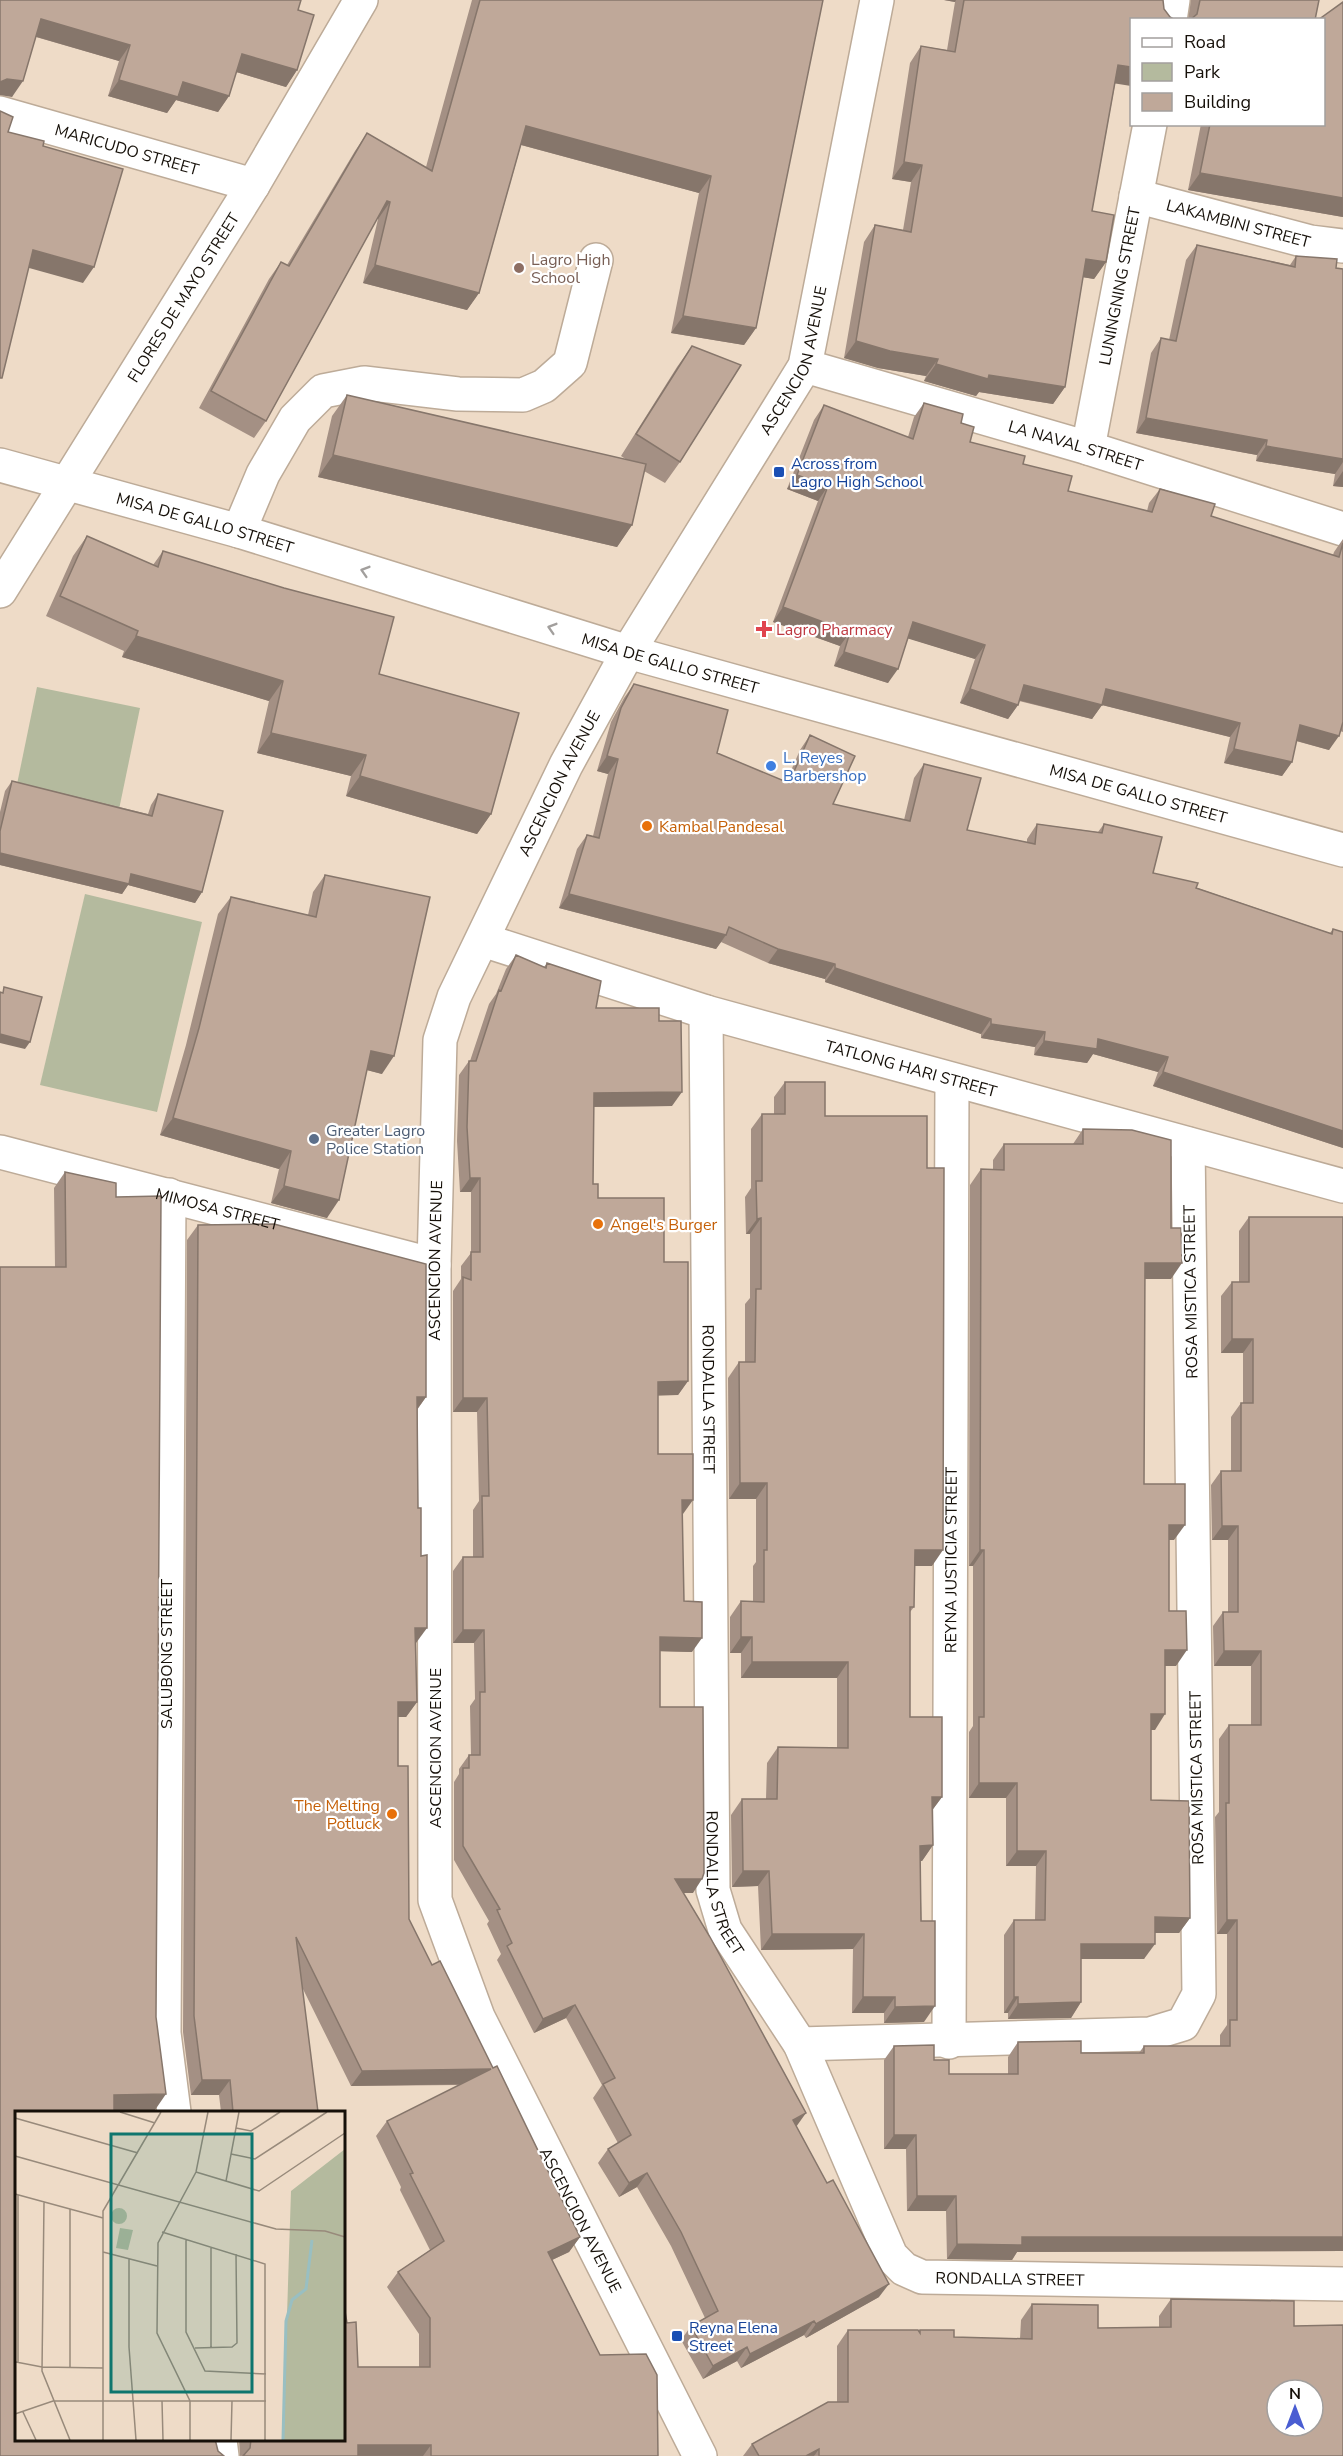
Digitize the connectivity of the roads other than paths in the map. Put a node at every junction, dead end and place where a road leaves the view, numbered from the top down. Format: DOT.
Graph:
graph roads {
  1 [pos="361,0"];
  2 [pos="877,0"];
  3 [pos="1173,0"];
  4 [pos="1170,18"];
  5 [pos="0,113"];
  6 [pos="1150,126"];
  7 [pos="253,185"];
  8 [pos="1136,196"];
  9 [pos="1343,246"];
  10 [pos="596,260"];
  11 [pos="806,366"];
  12 [pos="1088,448"];
  13 [pos="0,465"];
  14 [pos="69,484"];
  15 [pos="1343,529"];
  16 [pos="239,531"];
  17 [pos="0,591"];
  18 [pos="628,652"];
  19 [pos="1343,850"];
  20 [pos="483,940"];
  21 [pos="706,1012"];
  22 [pos="952,1080"];
  23 [pos="1188,1144"];
  24 [pos="0,1152"];
  25 [pos="1343,1186"];
  26 [pos="169,1195"];
  27 [pos="434,1265"];
  28 [pos="949,2042"];
  29 [pos="800,2044"];
  30 [pos="174,2111"];
  31 [pos="1343,2284"];
  32 [pos="220,2441"];
  33 [pos="222,2456"];
  34 [pos="700,2456"];
  1 -- 7 [label="street, FLORES DE MAYO STREET"];
  2 -- 11 [label="street, ASCENCION AVENUE"];
  3 -- 4 [label="street"];
  5 -- 7 [label="street, MARICUDO STREET"];
  6 -- 8 [label="street, LUNINGNING STREET"];
  7 -- 14 [label="street, FLORES DE MAYO STREET"];
  8 -- 9 [label="street, LAKAMBINI STREET"];
  8 -- 12 [label="street, LUNINGNING STREET"];
  10 -- 16 [label="street"];
  11 -- 12 [label="street, LA NAVAL STREET"];
  11 -- 18 [label="street, ASCENCION AVENUE"];
  12 -- 15 [label="street, LA NAVAL STREET"];
  13 -- 14 [label="street, MISA DE GALLO STREET"];
  14 -- 16 [label="street, MISA DE GALLO STREET"];
  14 -- 17 [label="street, FLORES DE MAYO STREET"];
  18 -- 16 [label="street, MISA DE GALLO STREET, one-way"];
  18 -- 19 [label="street, MISA DE GALLO STREET"];
  18 -- 20 [label="street, ASCENCION AVENUE"];
  20 -- 21 [label="street, TATLONG HARI STREET"];
  20 -- 27 [label="street, ASCENCION AVENUE"];
  21 -- 22 [label="street, TATLONG HARI STREET"];
  21 -- 29 [label="street, RONDALLA STREET"];
  22 -- 23 [label="street, TATLONG HARI STREET"];
  22 -- 28 [label="street, REYNA JUSTICIA STREET"];
  23 -- 25 [label="street, TATLONG HARI STREET"];
  23 -- 28 [label="street, ROSA MISTICA STREET"];
  24 -- 26 [label="street, MIMOSA STREET"];
  26 -- 27 [label="street, MIMOSA STREET"];
  26 -- 30 [label="street, SALUBONG STREET"];
  27 -- 34 [label="street, ASCENCION AVENUE"];
  28 -- 29 [label="street, ROSA MISTICA STREET"];
  29 -- 31 [label="street, RONDALLA STREET"];
  32 -- 33 [label="street"];
}
